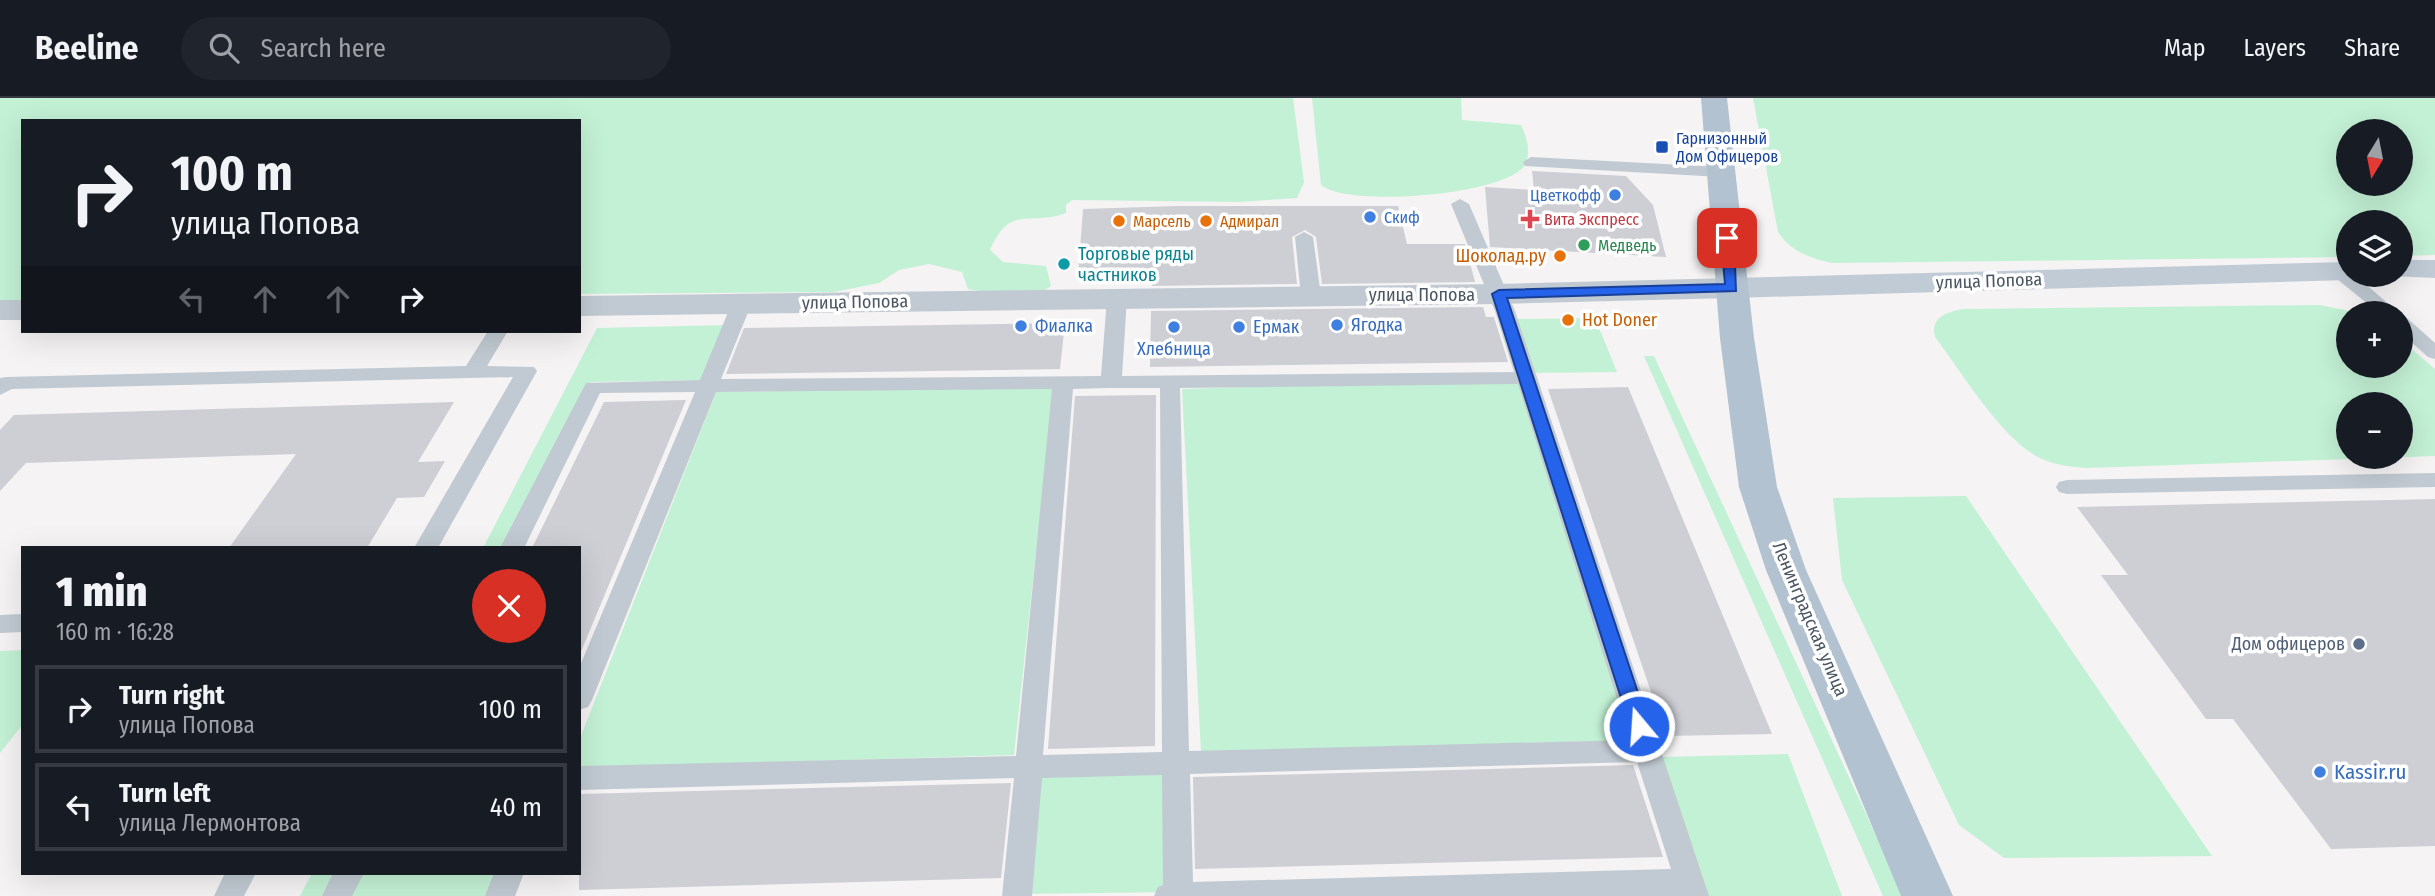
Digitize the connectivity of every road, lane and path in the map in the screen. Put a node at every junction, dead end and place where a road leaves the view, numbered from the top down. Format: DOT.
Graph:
graph roads {
  1 [pos="1714,98"];
  2 [pos="1531,162"];
  3 [pos="1721,172"];
  4 [pos="1460,204"];
  5 [pos="1304,237"];
  6 [pos="2413,269"];
  7 [pos="2435,269"];
  8 [pos="2336,271"];
  9 [pos="2361,287"];
  10 [pos="1732,288"];
  11 [pos="1499,294"];
  12 [pos="1311,296"];
  13 [pos="1116,298"];
  14 [pos="2376,301"];
  15 [pos="741,304"];
  16 [pos="581,306"];
  17 [pos="0,310"];
  18 [pos="21,310"];
  19 [pos="497,333"];
  20 [pos="2413,334"];
  21 [pos="2435,353"];
  22 [pos="472,373"];
  23 [pos="1526,378"];
  24 [pos="1063,383"];
  25 [pos="1111,383"];
  26 [pos="1170,383"];
  27 [pos="708,385"];
  28 [pos="0,389"];
  29 [pos="2435,480"];
  30 [pos="2067,487"];
  31 [pos="427,546"];
  32 [pos="513,546"];
  33 [pos="21,623"];
  34 [pos="0,624"];
  35 [pos="581,695"];
  36 [pos="1647,751"];
  37 [pos="1175,763"];
  38 [pos="1028,767"];
  39 [pos="581,778"];
  40 [pos="348,875"];
  41 [pos="508,875"];
  42 [pos="1692,889"];
  43 [pos="337,896"];
  44 [pos="500,896"];
  45 [pos="1017,896"];
  46 [pos="1169,896"];
  47 [pos="1178,896"];
  48 [pos="1927,896"];
  1 -- 3 [label="main road, Ленинградская улица"];
  2 -- 3 [label="lane"];
  3 -- 10 [label="main road, Ленинградская улица"];
  4 -- 11 [label="lane"];
  5 -- 12 [label="lane"];
  6 -- 7 [label="street"];
  8 -- 10 [label="street, улица Попова"];
  9 -- 14 [label="lane"];
  10 -- 11 [label="street, улица Попова"];
  10 -- 48 [label="main road, Ленинградская улица"];
  11 -- 12 [label="street, улица Попова"];
  11 -- 23 [label="lane"];
  12 -- 13 [label="street, улица Попова"];
  13 -- 15 [label="street, улица Попова"];
  13 -- 25 [label="lane"];
  15 -- 16 [label="street, улица Попова"];
  15 -- 27 [label="lane"];
  17 -- 18 [label="street"];
  19 -- 22 [label="lane"];
  20 -- 21 [label="lane"];
  22 -- 28 [label="lane"];
  22 -- 31 [label="lane"];
  23 -- 26 [label="lane"];
  23 -- 36 [label="lane"];
  24 -- 25 [label="lane"];
  24 -- 27 [label="lane"];
  24 -- 38 [label="lane"];
  25 -- 26 [label="lane"];
  26 -- 37 [label="lane"];
  27 -- 32 [label="lane"];
  27 -- 35 [label="lane"];
  29 -- 30 [label="lane"];
  33 -- 34 [label="lane"];
  36 -- 37 [label="lane"];
  36 -- 42 [label="lane"];
  37 -- 38 [label="lane"];
  37 -- 47 [label="lane"];
  38 -- 39 [label="lane"];
  38 -- 45 [label="lane"];
  40 -- 43 [label="lane"];
  41 -- 44 [label="lane"];
  42 -- 47 [label="lane"];
  46 -- 47 [label="lane"];
}
